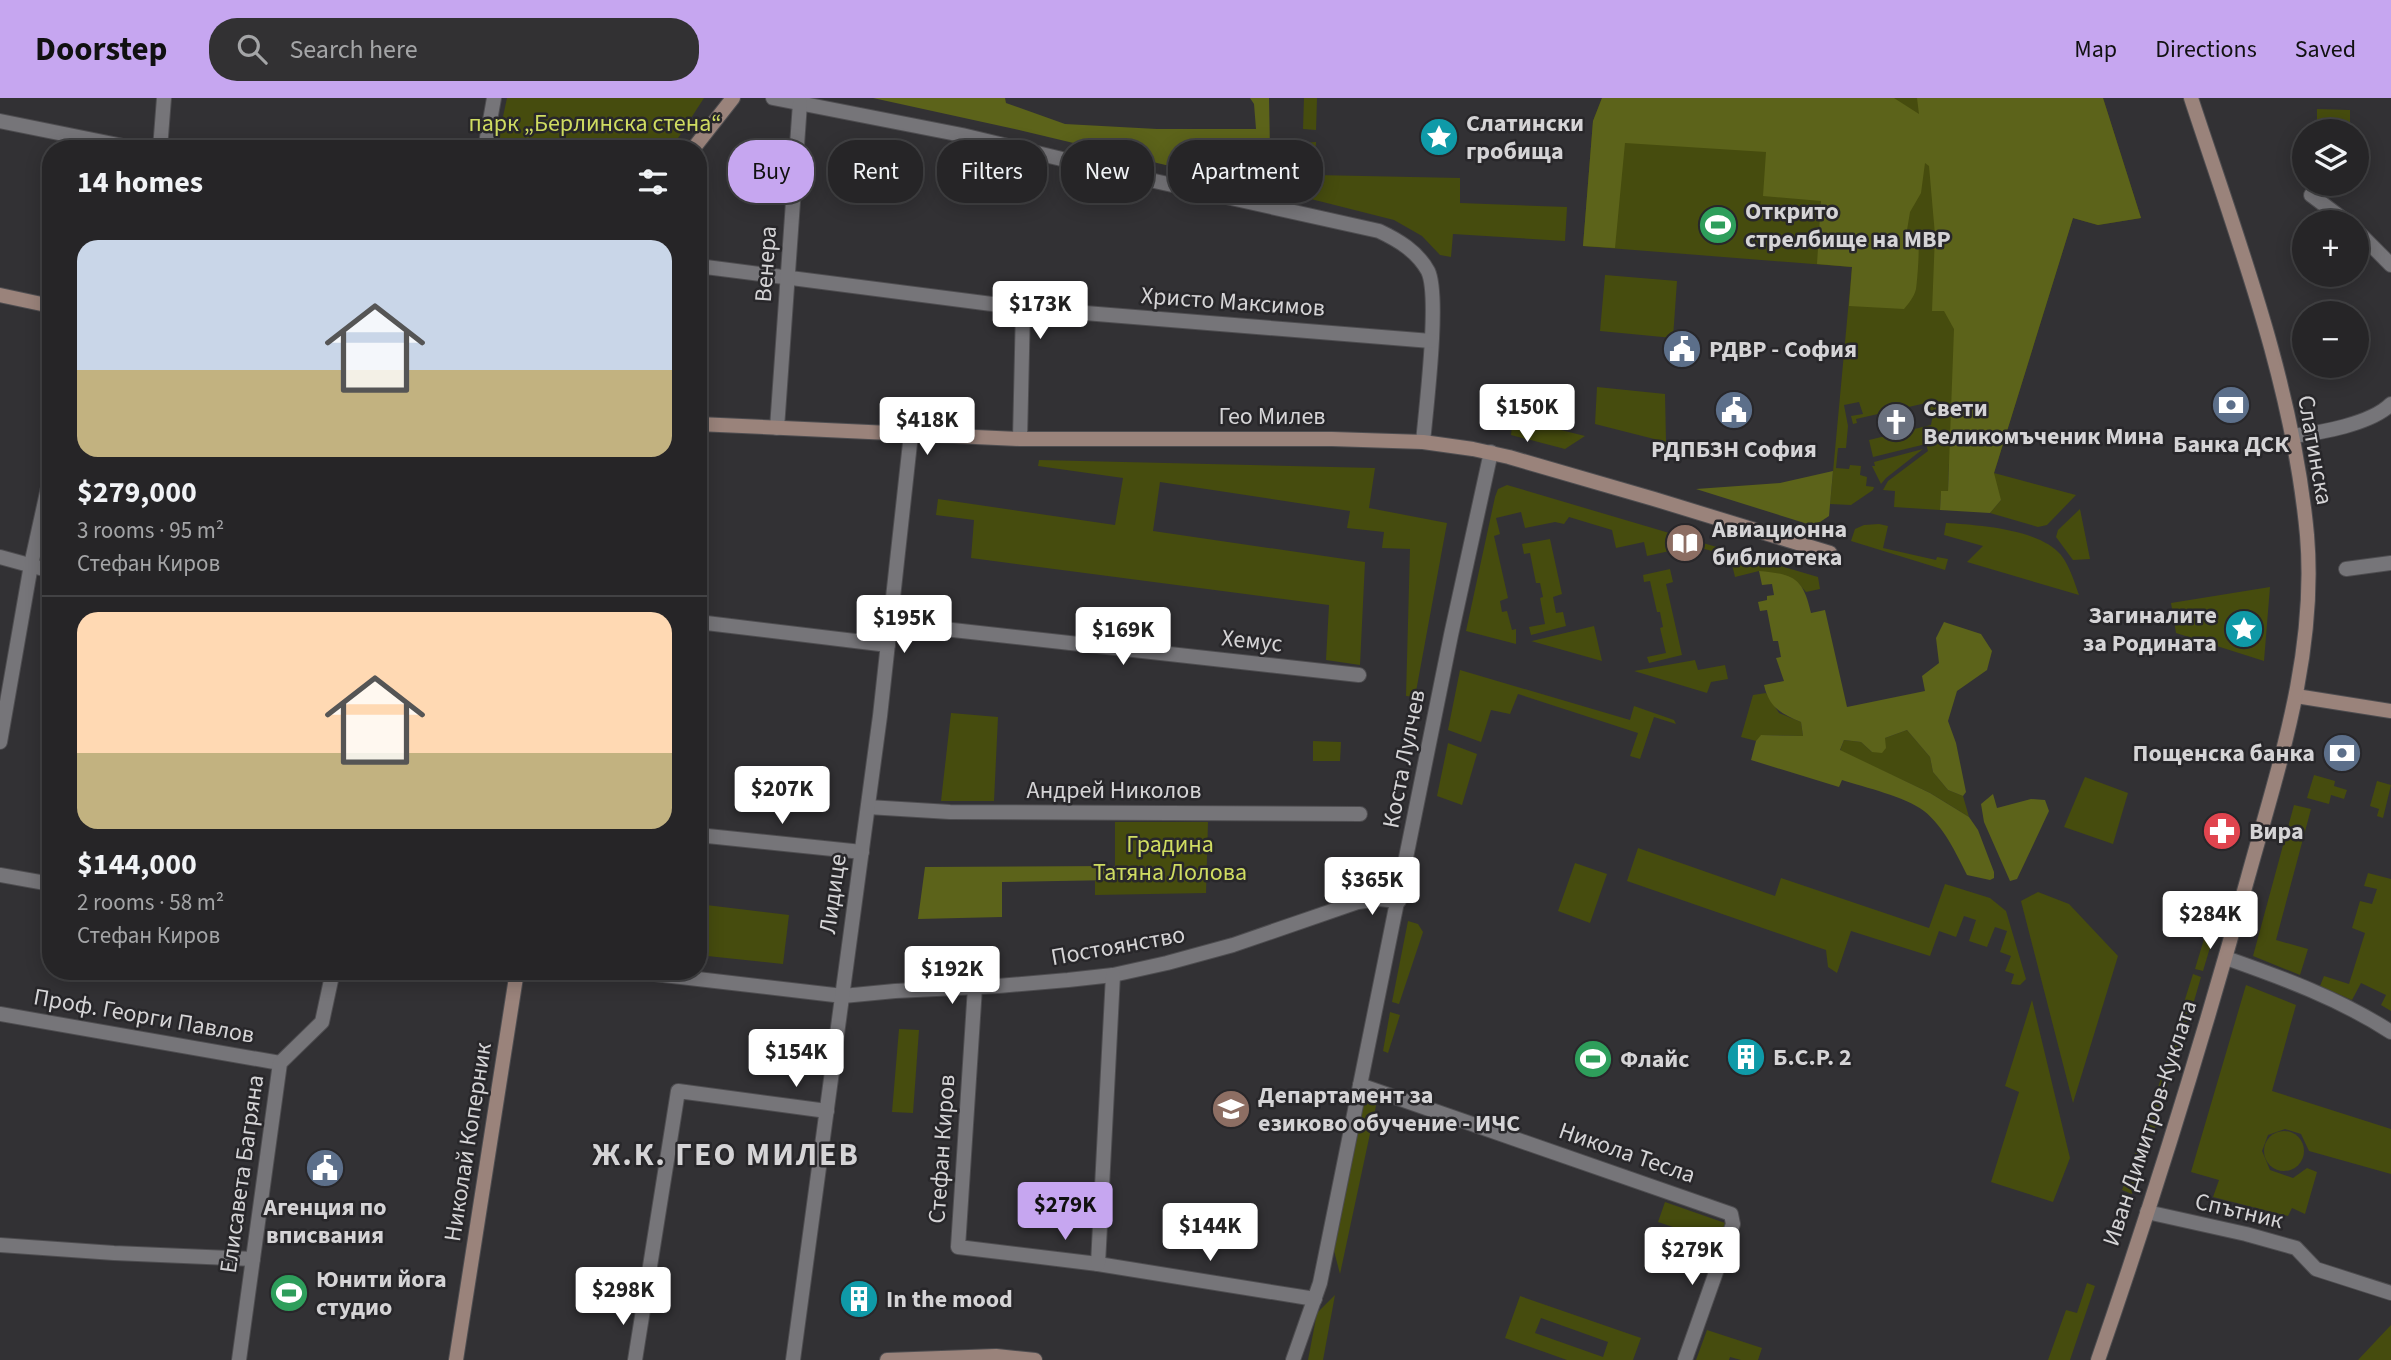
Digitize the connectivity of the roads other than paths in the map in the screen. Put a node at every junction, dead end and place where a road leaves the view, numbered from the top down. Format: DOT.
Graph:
graph roads {
  1 [pos="164,98"];
  2 [pos="494,98"];
  3 [pos="733,98"];
  4 [pos="774,98"];
  5 [pos="2191,98"];
  6 [pos="800,103"];
  7 [pos="0,121"];
  8 [pos="94,140"];
  9 [pos="161,140"];
  10 [pos="487,140"];
  11 [pos="700,140"];
  12 [pos="2312,196"];
  13 [pos="2331,210"];
  14 [pos="2369,244"];
  15 [pos="2391,265"];
  16 [pos="707,267"];
  17 [pos="788,278"];
  18 [pos="0,295"];
  19 [pos="42,304"];
  20 [pos="1023,308"];
  21 [pos="1431,341"];
  22 [pos="2391,404"];
  23 [pos="707,424"];
  24 [pos="777,428"];
  25 [pos="911,434"];
  26 [pos="2292,436"];
  27 [pos="1020,439"];
  28 [pos="1423,442"];
  29 [pos="1491,452"];
  30 [pos="42,515"];
  31 [pos="1830,553"];
  32 [pos="0,557"];
  33 [pos="2391,563"];
  34 [pos="31,565"];
  35 [pos="42,568"];
  36 [pos="2346,569"];
  37 [pos="707,623"];
  38 [pos="890,623"];
  39 [pos="888,645"];
  40 [pos="1359,676"];
  41 [pos="2296,696"];
  42 [pos="2391,711"];
  43 [pos="0,742"];
  44 [pos="868,807"];
  45 [pos="1360,814"];
  46 [pos="707,836"];
  47 [pos="862,852"];
  48 [pos="0,875"];
  49 [pos="42,882"];
  50 [pos="1399,901"];
  51 [pos="2226,958"];
  52 [pos="1113,975"];
  53 [pos="331,980"];
  54 [pos="516,980"];
  55 [pos="706,980"];
  56 [pos="975,987"];
  57 [pos="843,996"];
  58 [pos="0,1014"];
  59 [pos="2391,1032"];
  60 [pos="280,1063"];
  61 [pos="1360,1085"];
  62 [pos="827,1111"];
  63 [pos="2147,1212"];
  64 [pos="0,1245"];
  65 [pos="253,1259"];
  66 [pos="1098,1264"];
  67 [pos="2391,1293"];
  68 [pos="1315,1299"];
  69 [pos="239,1360"];
  70 [pos="456,1360"];
  71 [pos="635,1360"];
  72 [pos="793,1360"];
  73 [pos="887,1360"];
  74 [pos="1035,1360"];
  75 [pos="1293,1360"];
  76 [pos="1685,1360"];
  77 [pos="2098,1360"];
  1 -- 9 [label="street"];
  2 -- 10 [label="street"];
  3 -- 11 [label="street"];
  4 -- 6 [label="street"];
  5 -- 26 [label="street, Слатинска"];
  6 -- 17 [label="street, Венера"];
  6 -- 21 [label="street"];
  7 -- 8 [label="street"];
  12 -- 13 [label="street"];
  14 -- 15 [label="street"];
  16 -- 17 [label="street, Христо Максимов"];
  17 -- 20 [label="street, Христо Максимов"];
  17 -- 24 [label="street, Венера"];
  18 -- 19 [label="street"];
  20 -- 21 [label="street, Христо Максимов"];
  20 -- 27 [label="street"];
  21 -- 28 [label="street"];
  22 -- 26 [label="street"];
  23 -- 24 [label="street, Гео Милев"];
  24 -- 25 [label="street, Гео Милев"];
  25 -- 27 [label="street, Гео Милев"];
  25 -- 38 [label="street, Лидице"];
  26 -- 41 [label="street, Слатинска"];
  27 -- 28 [label="street, Гео Милев"];
  28 -- 29 [label="street, Гео Милев"];
  29 -- 31 [label="street, Гео Милев"];
  29 -- 50 [label="street, Коста Лулчев"];
  30 -- 34 [label="street"];
  32 -- 34 [label="street"];
  33 -- 36 [label="street"];
  34 -- 35 [label="street"];
  34 -- 43 [label="street"];
  37 -- 39 [label="street"];
  38 -- 39 [label="street, Лидице"];
  38 -- 40 [label="street, Хемус"];
  39 -- 44 [label="street, Лидице"];
  41 -- 42 [label="street"];
  41 -- 51 [label="street, Иван Димитров-Куклата"];
  44 -- 45 [label="street, Андрей Николов"];
  44 -- 47 [label="street, Лидице"];
  46 -- 47 [label="street"];
  47 -- 57 [label="street, Лидице"];
  48 -- 49 [label="street"];
  50 -- 52 [label="street, Постоянство"];
  50 -- 61 [label="street, Коста Лулчев"];
  51 -- 59 [label="street"];
  51 -- 63 [label="street, Иван Димитров-Куклата"];
  52 -- 56 [label="street, Постоянство"];
  52 -- 66 [label="street"];
  53 -- 60 [label="street, Елисавета Багряна"];
  54 -- 70 [label="street, Николай Коперник"];
  55 -- 57 [label="street, Постоянство"];
  56 -- 57 [label="street, Постоянство"];
  56 -- 66 [label="street, Стефан Киров"];
  57 -- 62 [label="street, Лидице"];
  58 -- 60 [label="street, Проф. Георги Павлов"];
  60 -- 65 [label="street, Елисавета Багряна"];
  61 -- 68 [label="street, Коста Лулчев"];
  61 -- 76 [label="street, Никола Тесла"];
  62 -- 71 [label="street"];
  62 -- 72 [label="street, Лидице"];
  63 -- 67 [label="street, Спътник"];
  63 -- 77 [label="street, Иван Димитров-Куклата"];
  64 -- 65 [label="street"];
  65 -- 69 [label="street, Елисавета Багряна"];
  66 -- 68 [label="street, Стефан Киров"];
  68 -- 75 [label="street, Коста Лулчев"];
  73 -- 74 [label="street"];
}
